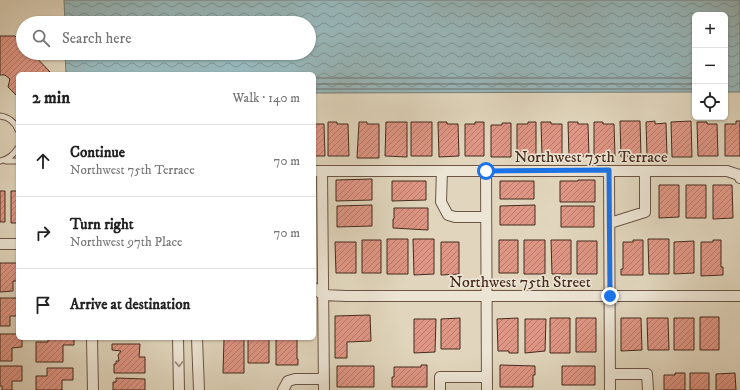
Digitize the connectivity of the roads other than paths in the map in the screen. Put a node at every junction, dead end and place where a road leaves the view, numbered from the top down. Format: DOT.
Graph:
graph roads {
  1 [pos="0,116"];
  2 [pos="12,121"];
  3 [pos="16,122"];
  4 [pos="16,127"];
  5 [pos="16,151"];
  6 [pos="0,161"];
  7 [pos="16,161"];
  8 [pos="609,170"];
  9 [pos="646,170"];
  10 [pos="318,171"];
  11 [pos="442,171"];
  12 [pos="486,171"];
  13 [pos="739,176"];
  14 [pos="318,214"];
  15 [pos="485,217"];
  16 [pos="610,223"];
  17 [pos="0,244"];
  18 [pos="16,244"];
  19 [pos="316,290"];
  20 [pos="323,295"];
  21 [pos="486,296"];
  22 [pos="610,296"];
  23 [pos="740,296"];
  24 [pos="316,300"];
  25 [pos="92,340"];
  26 [pos="178,340"];
  27 [pos="197,340"];
  28 [pos="610,374"];
  29 [pos="487,377"];
  30 [pos="324,379"];
  31 [pos="92,390"];
  32 [pos="179,390"];
  33 [pos="199,390"];
  34 [pos="282,390"];
  35 [pos="324,390"];
  36 [pos="440,390"];
  37 [pos="487,390"];
  38 [pos="610,390"];
  39 [pos="648,390"];
  1 -- 2 [label="lane"];
  2 -- 3 [label="lane"];
  2 -- 4 [label="lane"];
  5 -- 6 [label="lane"];
  6 -- 7 [label="lane"];
  8 -- 9 [label="street, Northwest 75th Terrace"];
  8 -- 12 [label="street, Northwest 75th Terrace"];
  8 -- 16 [label="street"];
  9 -- 13 [label="street, Northwest 75th Terrace"];
  9 -- 16 [label="street"];
  10 -- 11 [label="street, Northwest 75th Terrace"];
  10 -- 14 [label="street"];
  11 -- 12 [label="street, Northwest 75th Terrace"];
  11 -- 15 [label="street"];
  12 -- 15 [label="street"];
  14 -- 20 [label="street"];
  15 -- 21 [label="street"];
  16 -- 22 [label="street"];
  17 -- 18 [label="street"];
  19 -- 20 [label="street"];
  20 -- 21 [label="street, Northwest 75th Street"];
  20 -- 24 [label="street"];
  20 -- 30 [label="street"];
  21 -- 22 [label="street, Northwest 75th Street"];
  21 -- 29 [label="street"];
  22 -- 23 [label="street, Northwest 75th Street"];
  22 -- 28 [label="street"];
  25 -- 31 [label="street"];
  26 -- 32 [label="street, one-way"];
  27 -- 33 [label="street"];
  28 -- 38 [label="street"];
  28 -- 39 [label="street"];
  29 -- 36 [label="street"];
  29 -- 37 [label="street"];
  30 -- 34 [label="street"];
  30 -- 35 [label="street"];
}
